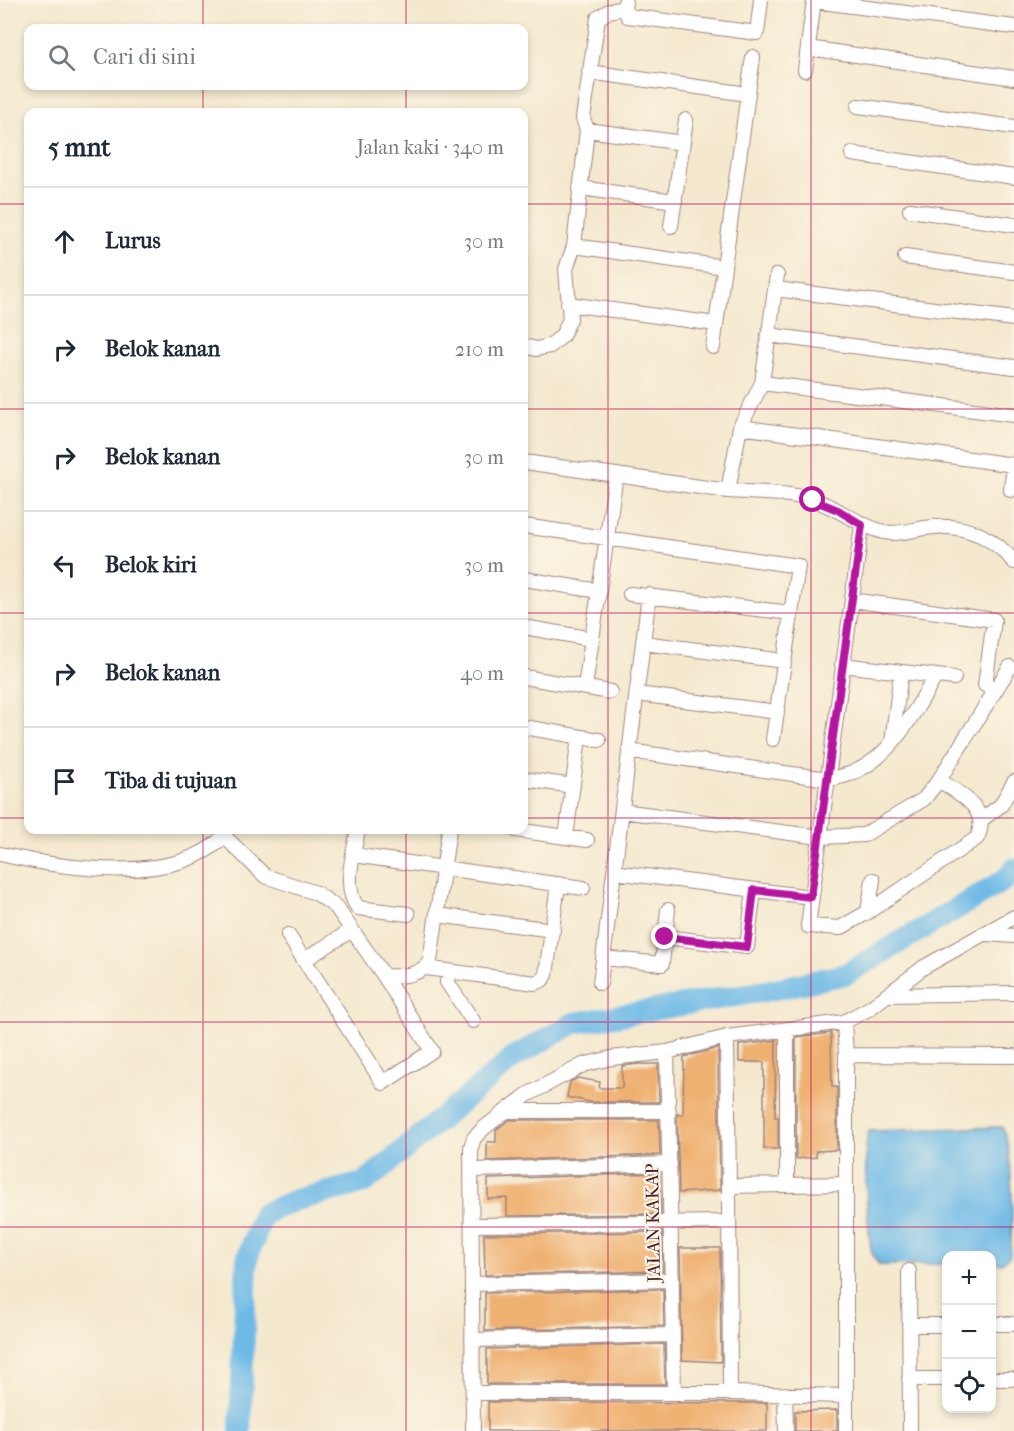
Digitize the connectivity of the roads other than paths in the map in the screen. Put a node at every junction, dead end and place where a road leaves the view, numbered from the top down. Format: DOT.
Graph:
graph roads {
  1 [pos="761,0"];
  2 [pos="814,1"];
  3 [pos="625,4"];
  4 [pos="1014,27"];
  5 [pos="807,48"];
  6 [pos="753,57"];
  7 [pos="805,70"];
  8 [pos="589,72"];
  9 [pos="1014,78"];
  10 [pos="748,94"];
  11 [pos="858,106"];
  12 [pos="686,120"];
  13 [pos="1014,127"];
  14 [pos="587,130"];
  15 [pos="683,143"];
  16 [pos="852,154"];
  17 [pos="1014,177"];
  18 [pos="580,188"];
  19 [pos="675,201"];
  20 [pos="910,210"];
  21 [pos="1014,225"];
  22 [pos="671,226"];
  23 [pos="574,246"];
  24 [pos="905,257"];
  25 [pos="724,267"];
  26 [pos="1014,272"];
  27 [pos="777,275"];
  28 [pos="775,289"];
  29 [pos="568,304"];
  30 [pos="1014,319"];
  31 [pos="716,324"];
  32 [pos="768,335"];
  33 [pos="528,347"];
  34 [pos="713,347"];
  35 [pos="1014,367"];
  36 [pos="762,383"];
  37 [pos="1014,415"];
  38 [pos="740,427"];
  39 [pos="528,463"];
  40 [pos="1014,466"];
  41 [pos="616,475"];
  42 [pos="1011,490"];
  43 [pos="728,491"];
  44 [pos="862,525"];
  45 [pos="528,527"];
  46 [pos="606,540"];
  47 [pos="1014,562"];
  48 [pos="528,580"];
  49 [pos="599,591"];
  50 [pos="630,594"];
  51 [pos="649,595"];
  52 [pos="852,600"];
  53 [pos="791,614"];
  54 [pos="528,628"];
  55 [pos="592,639"];
  56 [pos="643,643"];
  57 [pos="784,661"];
  58 [pos="988,663"];
  59 [pos="842,665"];
  60 [pos="1012,666"];
  61 [pos="901,672"];
  62 [pos="936,676"];
  63 [pos="528,678"];
  64 [pos="954,678"];
  65 [pos="985,685"];
  66 [pos="585,687"];
  67 [pos="610,692"];
  68 [pos="637,694"];
  69 [pos="777,712"];
  70 [pos="528,729"];
  71 [pos="579,736"];
  72 [pos="773,739"];
  73 [pos="599,740"];
  74 [pos="892,747"];
  75 [pos="629,751"];
  76 [pos="828,779"];
  77 [pos="528,780"];
  78 [pos="939,780"];
  79 [pos="1014,782"];
  80 [pos="573,786"];
  81 [pos="622,811"];
  82 [pos="981,820"];
  83 [pos="528,832"];
  84 [pos="225,834"];
  85 [pos="227,834"];
  86 [pos="357,834"];
  87 [pos="448,834"];
  88 [pos="566,837"];
  89 [pos="820,837"];
  90 [pos="588,840"];
  91 [pos="0,854"];
  92 [pos="354,855"];
  93 [pos="444,868"];
  94 [pos="614,872"];
  95 [pos="873,880"];
  96 [pos="558,884"];
  97 [pos="583,888"];
  98 [pos="754,890"];
  99 [pos="811,897"];
  100 [pos="668,910"];
  101 [pos="868,912"];
  102 [pos="408,914"];
  103 [pos="437,915"];
  104 [pos="1014,917"];
  105 [pos="352,930"];
  106 [pos="553,930"];
  107 [pos="987,934"];
  108 [pos="288,935"];
  109 [pos="1014,936"];
  110 [pos="665,937"];
  111 [pos="603,958"];
  112 [pos="304,960"];
  113 [pos="426,968"];
  114 [pos="449,971"];
  115 [pos="384,976"];
  116 [pos="600,983"];
  117 [pos="1014,993"];
  118 [pos="888,995"];
  119 [pos="473,1021"];
  120 [pos="844,1022"];
  121 [pos="787,1030"];
  122 [pos="727,1037"];
  123 [pos="667,1052"];
  124 [pos="846,1055"];
  125 [pos="1014,1056"];
  126 [pos="506,1111"];
  127 [pos="669,1111"];
  128 [pos="670,1164"];
  129 [pos="473,1170"];
  130 [pos="846,1184"];
  131 [pos="787,1185"];
  132 [pos="729,1186"];
  133 [pos="670,1221"];
  134 [pos="729,1222"];
  135 [pos="473,1225"];
  136 [pos="909,1271"];
  137 [pos="672,1280"];
  138 [pos="473,1284"];
  139 [pos="996,1324"];
  140 [pos="1012,1324"];
  141 [pos="909,1325"];
  142 [pos="942,1325"];
  143 [pos="673,1335"];
  144 [pos="472,1340"];
  145 [pos="909,1379"];
  146 [pos="942,1379"];
  147 [pos="996,1379"];
  148 [pos="1011,1379"];
  149 [pos="473,1393"];
  150 [pos="674,1393"];
  151 [pos="730,1393"];
  152 [pos="785,1394"];
  153 [pos="845,1396"];
  154 [pos="473,1431"];
  155 [pos="786,1431"];
  156 [pos="846,1431"];
  157 [pos="910,1431"];
  1 -- 3 [label="street"];
  2 -- 4 [label="street"];
  2 -- 5 [label="street"];
  3 -- 8 [label="street"];
  5 -- 7 [label="street"];
  5 -- 9 [label="street"];
  6 -- 10 [label="street"];
  8 -- 10 [label="street"];
  8 -- 14 [label="street"];
  10 -- 25 [label="street"];
  11 -- 13 [label="street"];
  12 -- 15 [label="street"];
  14 -- 15 [label="street"];
  14 -- 18 [label="street"];
  15 -- 19 [label="street"];
  16 -- 17 [label="street"];
  18 -- 19 [label="street"];
  18 -- 23 [label="street"];
  19 -- 22 [label="street"];
  20 -- 21 [label="street"];
  23 -- 25 [label="street"];
  23 -- 29 [label="street"];
  24 -- 26 [label="street"];
  25 -- 31 [label="street"];
  27 -- 28 [label="street"];
  28 -- 30 [label="street"];
  28 -- 32 [label="street"];
  29 -- 31 [label="street"];
  29 -- 33 [label="street"];
  31 -- 34 [label="street"];
  32 -- 35 [label="street"];
  32 -- 36 [label="street"];
  36 -- 37 [label="street"];
  36 -- 38 [label="street"];
  38 -- 40 [label="street"];
  38 -- 43 [label="street"];
  39 -- 41 [label="street"];
  40 -- 42 [label="street"];
  41 -- 43 [label="street"];
  41 -- 46 [label="street"];
  43 -- 44 [label="street"];
  44 -- 47 [label="street"];
  44 -- 52 [label="street"];
  45 -- 46 [label="street"];
  46 -- 49 [label="street"];
  46 -- 53 [label="street"];
  48 -- 49 [label="street"];
  49 -- 55 [label="street"];
  50 -- 51 [label="street"];
  51 -- 53 [label="street"];
  51 -- 56 [label="street"];
  52 -- 58 [label="street"];
  52 -- 59 [label="street"];
  53 -- 57 [label="street"];
  54 -- 55 [label="street"];
  55 -- 66 [label="street"];
  56 -- 57 [label="street"];
  56 -- 68 [label="street"];
  57 -- 69 [label="street"];
  58 -- 60 [label="street"];
  58 -- 65 [label="street"];
  59 -- 61 [label="street"];
  59 -- 76 [label="street"];
  60 -- 78 [label="street"];
  61 -- 62 [label="street"];
  61 -- 74 [label="street"];
  62 -- 64 [label="street"];
  62 -- 74 [label="street"];
  63 -- 66 [label="street"];
  66 -- 67 [label="street"];
  68 -- 69 [label="street"];
  68 -- 75 [label="street"];
  69 -- 72 [label="street"];
  70 -- 71 [label="street"];
  71 -- 73 [label="street"];
  71 -- 80 [label="street"];
  74 -- 76 [label="street"];
  75 -- 76 [label="street"];
  75 -- 81 [label="street"];
  76 -- 89 [label="street"];
  77 -- 80 [label="street"];
  78 -- 82 [label="street"];
  78 -- 89 [label="street"];
  79 -- 82 [label="street"];
  80 -- 88 [label="street"];
  81 -- 89 [label="street"];
  81 -- 94 [label="street"];
  82 -- 101 [label="street"];
  83 -- 88 [label="street"];
  84 -- 91 [label="street"];
  85 -- 105 [label="street"];
  86 -- 92 [label="street"];
  87 -- 93 [label="street"];
  88 -- 90 [label="street"];
  89 -- 99 [label="street"];
  92 -- 93 [label="street"];
  92 -- 102 [label="street"];
  93 -- 96 [label="street"];
  93 -- 103 [label="street"];
  94 -- 98 [label="street"];
  94 -- 111 [label="street"];
  95 -- 101 [label="street"];
  96 -- 97 [label="street"];
  96 -- 106 [label="street"];
  98 -- 99 [label="street"];
  98 -- 110 [label="street"];
  99 -- 101 [label="street"];
  100 -- 110 [label="street"];
  103 -- 106 [label="street"];
  103 -- 113 [label="street"];
  104 -- 107 [label="street"];
  105 -- 112 [label="street"];
  105 -- 115 [label="street"];
  106 -- 114 [label="street"];
  107 -- 109 [label="street"];
  107 -- 118 [label="street"];
  108 -- 112 [label="street"];
  110 -- 111 [label="street"];
  111 -- 116 [label="street"];
  112 -- 115 [label="street"];
  113 -- 114 [label="street"];
  113 -- 115 [label="street"];
  114 -- 119 [label="street"];
  117 -- 118 [label="street"];
  118 -- 120 [label="street"];
  120 -- 121 [label="street"];
  120 -- 124 [label="street"];
  121 -- 122 [label="street"];
  121 -- 131 [label="street"];
  122 -- 123 [label="street"];
  122 -- 132 [label="street"];
  123 -- 126 [label="street"];
  123 -- 127 [label="street, JALAN KAKAP"];
  124 -- 125 [label="street"];
  124 -- 130 [label="street"];
  126 -- 127 [label="street"];
  126 -- 129 [label="street"];
  127 -- 128 [label="street, JALAN KAKAP"];
  128 -- 129 [label="street"];
  128 -- 133 [label="street, JALAN KAKAP"];
  129 -- 135 [label="street"];
  130 -- 131 [label="street"];
  130 -- 153 [label="street"];
  131 -- 132 [label="street"];
  132 -- 134 [label="street"];
  133 -- 134 [label="street"];
  133 -- 135 [label="street"];
  133 -- 137 [label="street, JALAN KAKAP"];
  134 -- 151 [label="street"];
  135 -- 138 [label="street"];
  136 -- 141 [label="street"];
  137 -- 138 [label="street"];
  137 -- 143 [label="street, JALAN KAKAP"];
  138 -- 144 [label="street"];
  139 -- 140 [label="street"];
  141 -- 142 [label="street"];
  141 -- 145 [label="street"];
  143 -- 144 [label="street"];
  143 -- 150 [label="street, JALAN KAKAP"];
  144 -- 149 [label="street"];
  145 -- 146 [label="street"];
  145 -- 157 [label="street"];
  147 -- 148 [label="street"];
  149 -- 150 [label="street"];
  149 -- 154 [label="street"];
  150 -- 151 [label="street"];
  151 -- 152 [label="street"];
  152 -- 153 [label="street"];
  152 -- 155 [label="street"];
  153 -- 156 [label="street"];
}
